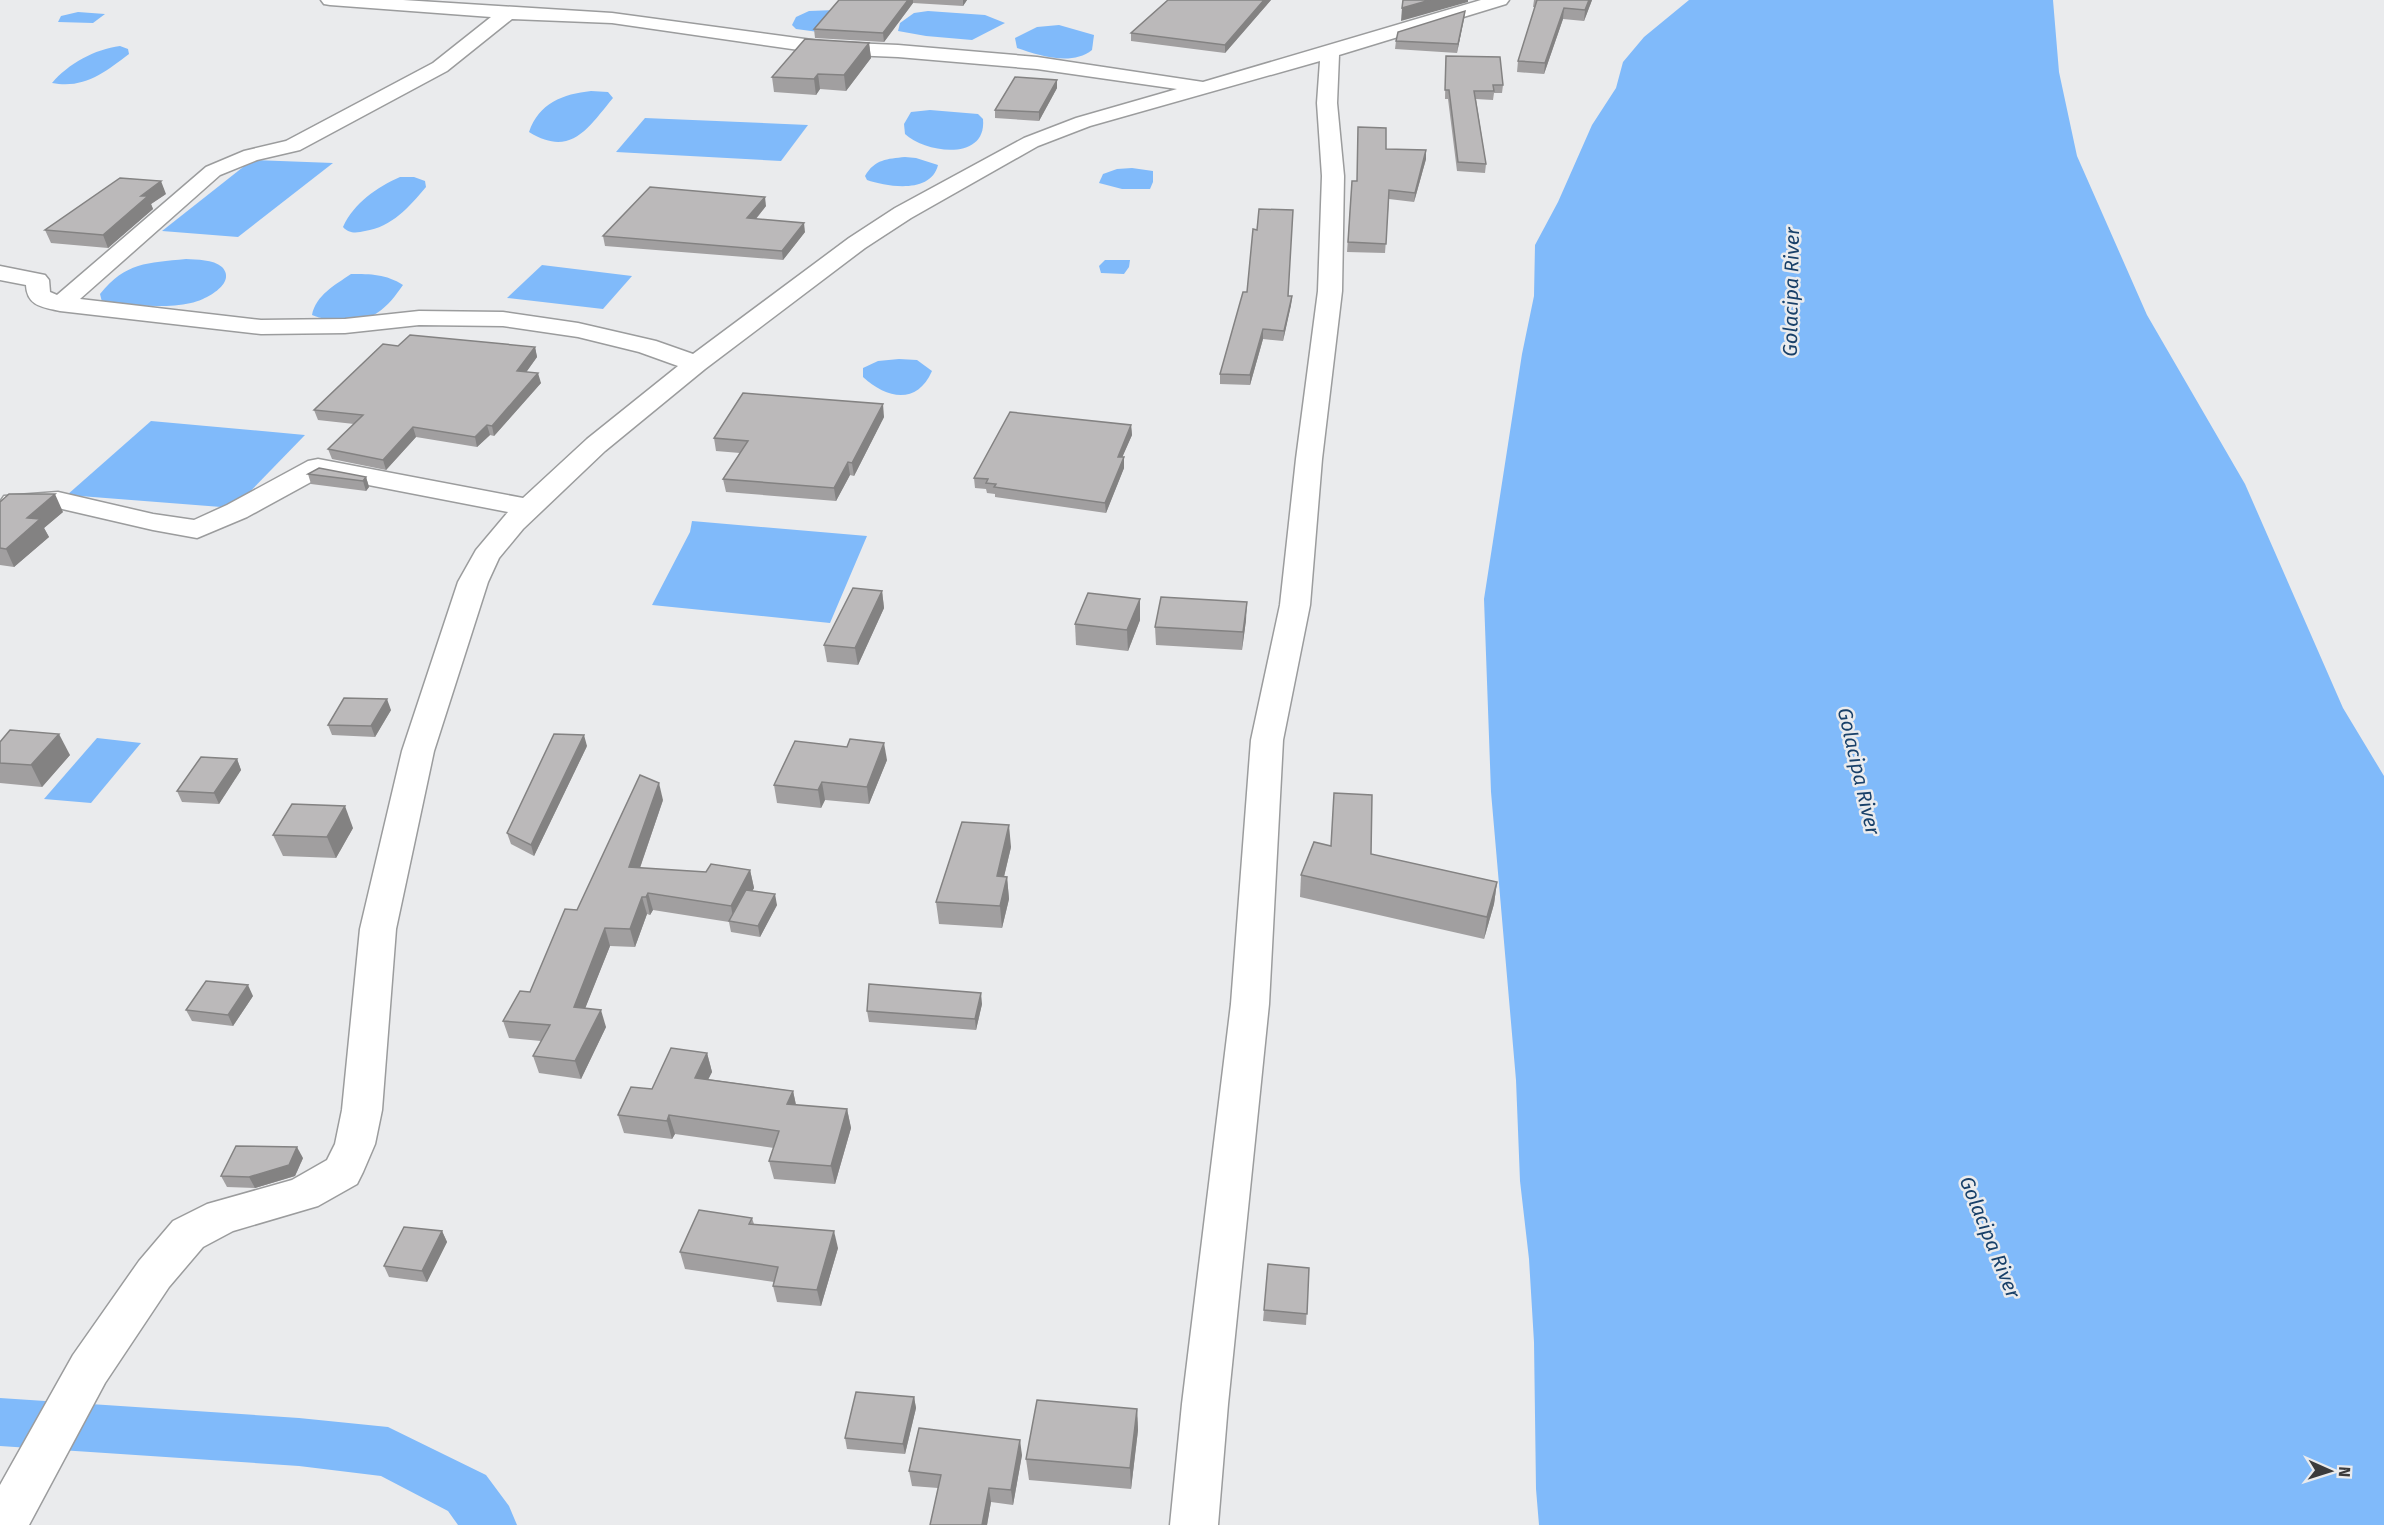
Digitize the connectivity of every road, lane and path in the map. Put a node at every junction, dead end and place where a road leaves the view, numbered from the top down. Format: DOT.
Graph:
graph roads {
  1 [pos="330,0"];
  2 [pos="1500,0"];
  3 [pos="508,13"];
  4 [pos="1330,52"];
  5 [pos="1203,87"];
  6 [pos="0,273"];
  7 [pos="60,304"];
  8 [pos="696,364"];
  9 [pos="14,502"];
  10 [pos="529,508"];
  11 [pos="11,1520"];
  12 [pos="1194,1525"];
  1 -- 3 [label="street"];
  2 -- 4 [label="street"];
  3 -- 5 [label="street"];
  3 -- 7 [label="street"];
  4 -- 5 [label="street"];
  4 -- 12 [label="street"];
  5 -- 8 [label="street"];
  6 -- 7 [label="street"];
  7 -- 8 [label="street"];
  8 -- 10 [label="street"];
  9 -- 10 [label="street"];
  10 -- 11 [label="street"];
}
